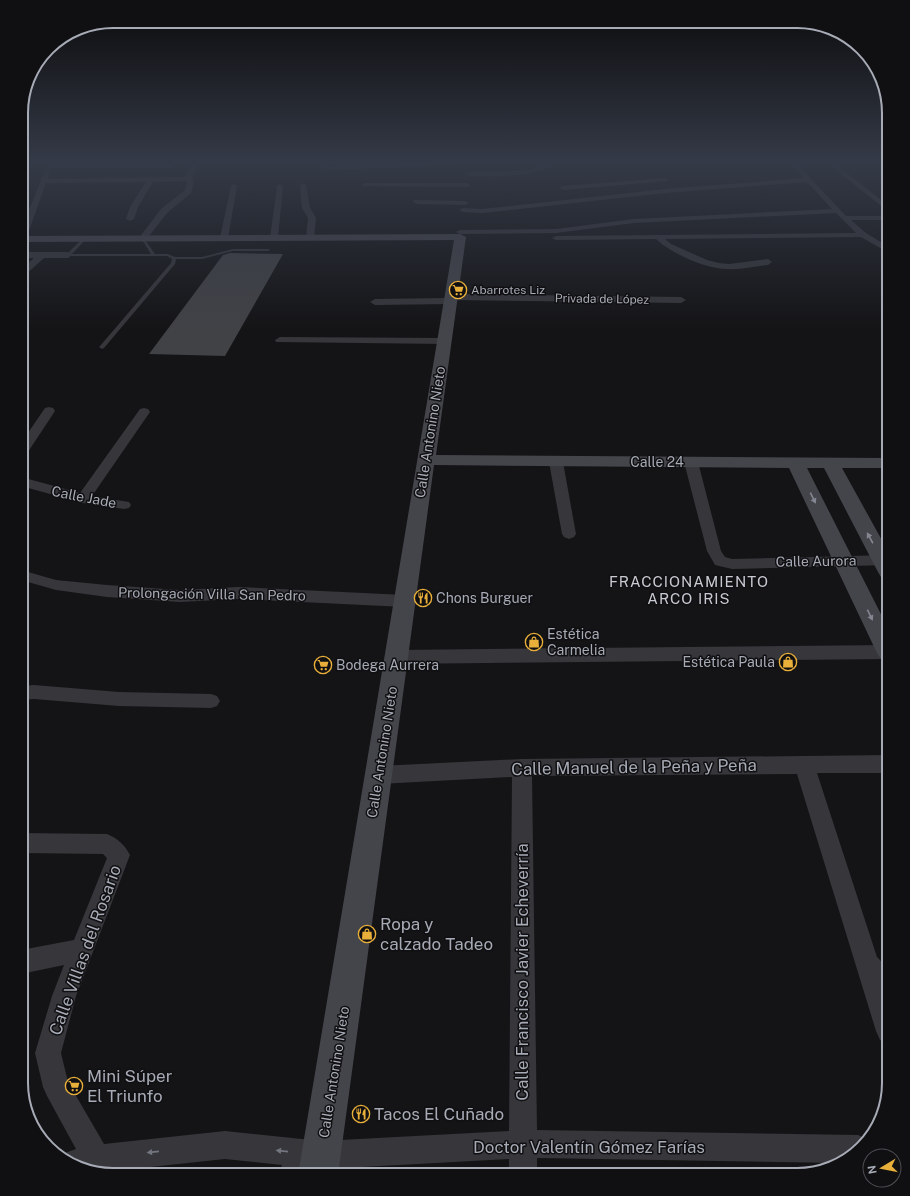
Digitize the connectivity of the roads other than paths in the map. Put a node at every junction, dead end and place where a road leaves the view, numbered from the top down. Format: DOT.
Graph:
graph roads {
  1 [pos="158,219"];
  2 [pos="228,219"];
  3 [pos="276,219"];
  4 [pos="312,219"];
  5 [pos="408,219"];
  6 [pos="462,219"];
  7 [pos="507,219"];
  8 [pos="677,219"];
  9 [pos="795,219"];
  10 [pos="872,219"];
  11 [pos="846,220"];
  12 [pos="806,230"];
  13 [pos="556,231"];
  14 [pos="863,235"];
  15 [pos="85,238"];
  16 [pos="143,238"];
  17 [pos="224,238"];
  18 [pos="274,238"];
  19 [pos="310,238"];
  20 [pos="565,238"];
  21 [pos="659,238"];
  22 [pos="28,239"];
  23 [pos="493,239"];
  24 [pos="874,241"];
  25 [pos="882,241"];
  26 [pos="882,246"];
  27 [pos="268,250"];
  28 [pos="28,255"];
  29 [pos="42,255"];
  30 [pos="71,255"];
  31 [pos="154,255"];
  32 [pos="174,258"];
  33 [pos="768,262"];
  34 [pos="28,268"];
  35 [pos="450,299"];
  36 [pos="681,300"];
  37 [pos="375,302"];
  38 [pos="280,340"];
  39 [pos="444,341"];
  40 [pos="102,347"];
  41 [pos="49,411"];
  42 [pos="144,412"];
  43 [pos="28,442"];
  44 [pos="426,460"];
  45 [pos="556,462"];
  46 [pos="691,462"];
  47 [pos="796,463"];
  48 [pos="830,463"];
  49 [pos="882,463"];
  50 [pos="28,483"];
  51 [pos="83,499"];
  52 [pos="124,505"];
  53 [pos="569,534"];
  54 [pos="882,555"];
  55 [pos="844,560"];
  56 [pos="882,564"];
  57 [pos="28,577"];
  58 [pos="405,601"];
  59 [pos="882,638"];
  60 [pos="882,652"];
  61 [pos="396,657"];
  62 [pos="28,692"];
  63 [pos="211,701"];
  64 [pos="882,764"];
  65 [pos="804,765"];
  66 [pos="522,768"];
  67 [pos="378,775"];
  68 [pos="28,843"];
  69 [pos="82,950"];
  70 [pos="28,961"];
  71 [pos="866,962"];
  72 [pos="882,979"];
  73 [pos="882,1010"];
  74 [pos="522,1144"];
  75 [pos="852,1148"];
  76 [pos="85,1161"];
  77 [pos="320,1165"];
  78 [pos="523,1168"];
  1 -- 16 [label="street"];
  2 -- 17 [label="street"];
  3 -- 18 [label="street"];
  4 -- 19 [label="street"];
  5 -- 19 [label="main road"];
  6 -- 35 [label="main road, Calle Antonino Nieto"];
  7 -- 13 [label="street"];
  8 -- 13 [label="street"];
  9 -- 12 [label="street"];
  10 -- 11 [label="street"];
  11 -- 14 [label="street"];
  12 -- 14 [label="street"];
  12 -- 21 [label="street"];
  13 -- 20 [label="street"];
  14 -- 24 [label="street"];
  15 -- 16 [label="main road"];
  15 -- 22 [label="main road"];
  15 -- 30 [label="lane"];
  16 -- 17 [label="main road"];
  16 -- 31 [label="lane"];
  17 -- 18 [label="main road"];
  18 -- 19 [label="main road"];
  20 -- 21 [label="street"];
  20 -- 23 [label="street"];
  21 -- 33 [label="street"];
  24 -- 25 [label="street"];
  24 -- 26 [label="street"];
  27 -- 32 [label="lane"];
  28 -- 29 [label="street"];
  29 -- 30 [label="street"];
  29 -- 34 [label="street"];
  30 -- 31 [label="lane"];
  31 -- 32 [label="lane"];
  32 -- 40 [label="lane"];
  35 -- 36 [label="street, Privada de López"];
  35 -- 37 [label="street, Privada de López"];
  35 -- 39 [label="main road, Calle Antonino Nieto"];
  38 -- 39 [label="street"];
  39 -- 44 [label="main road, Calle Antonino Nieto"];
  41 -- 43 [label="street"];
  42 -- 51 [label="street"];
  44 -- 45 [label="main road, Calle 24"];
  44 -- 58 [label="main road, Calle Antonino Nieto"];
  45 -- 46 [label="main road, Calle 24"];
  45 -- 53 [label="street"];
  46 -- 47 [label="main road, Calle 24"];
  46 -- 55 [label="street, Calle Aurora"];
  47 -- 48 [label="main road, Calle 24"];
  47 -- 55 [label="main road, one-way"];
  48 -- 49 [label="main road, Calle 24"];
  54 -- 48 [label="main road, one-way"];
  50 -- 51 [label="street, Calle Jade"];
  51 -- 52 [label="street, Calle Jade"];
  55 -- 56 [label="street, Calle Aurora"];
  55 -- 59 [label="main road, one-way"];
  57 -- 58 [label="street, Prolongación Villa San Pedro"];
  58 -- 61 [label="main road, Calle Antonino Nieto"];
  60 -- 61 [label="street"];
  61 -- 67 [label="main road, Calle Antonino Nieto"];
  62 -- 63 [label="street"];
  64 -- 65 [label="street, Calle Manuel de la Peña y Peña"];
  65 -- 66 [label="street, Calle Manuel de la Peña y Peña"];
  65 -- 71 [label="street"];
  66 -- 67 [label="street, Calle Manuel de la Peña y Peña"];
  66 -- 74 [label="street, Calle Francisco Javier Echeverría"];
  67 -- 77 [label="main road, Calle Antonino Nieto"];
  68 -- 69 [label="street, Calle Villas del Rosario"];
  69 -- 70 [label="street"];
  69 -- 76 [label="street, Calle Villas del Rosario"];
  71 -- 72 [label="street"];
  71 -- 73 [label="street"];
  74 -- 75 [label="street, Doctor Valentín Gómez Farías"];
  74 -- 77 [label="street, Doctor Valentín Gómez Farías"];
  74 -- 78 [label="street, Calle Francisco Javier Echeverría"];
  77 -- 76 [label="street, Doctor Valentín Gómez Farías, one-way"];
}
